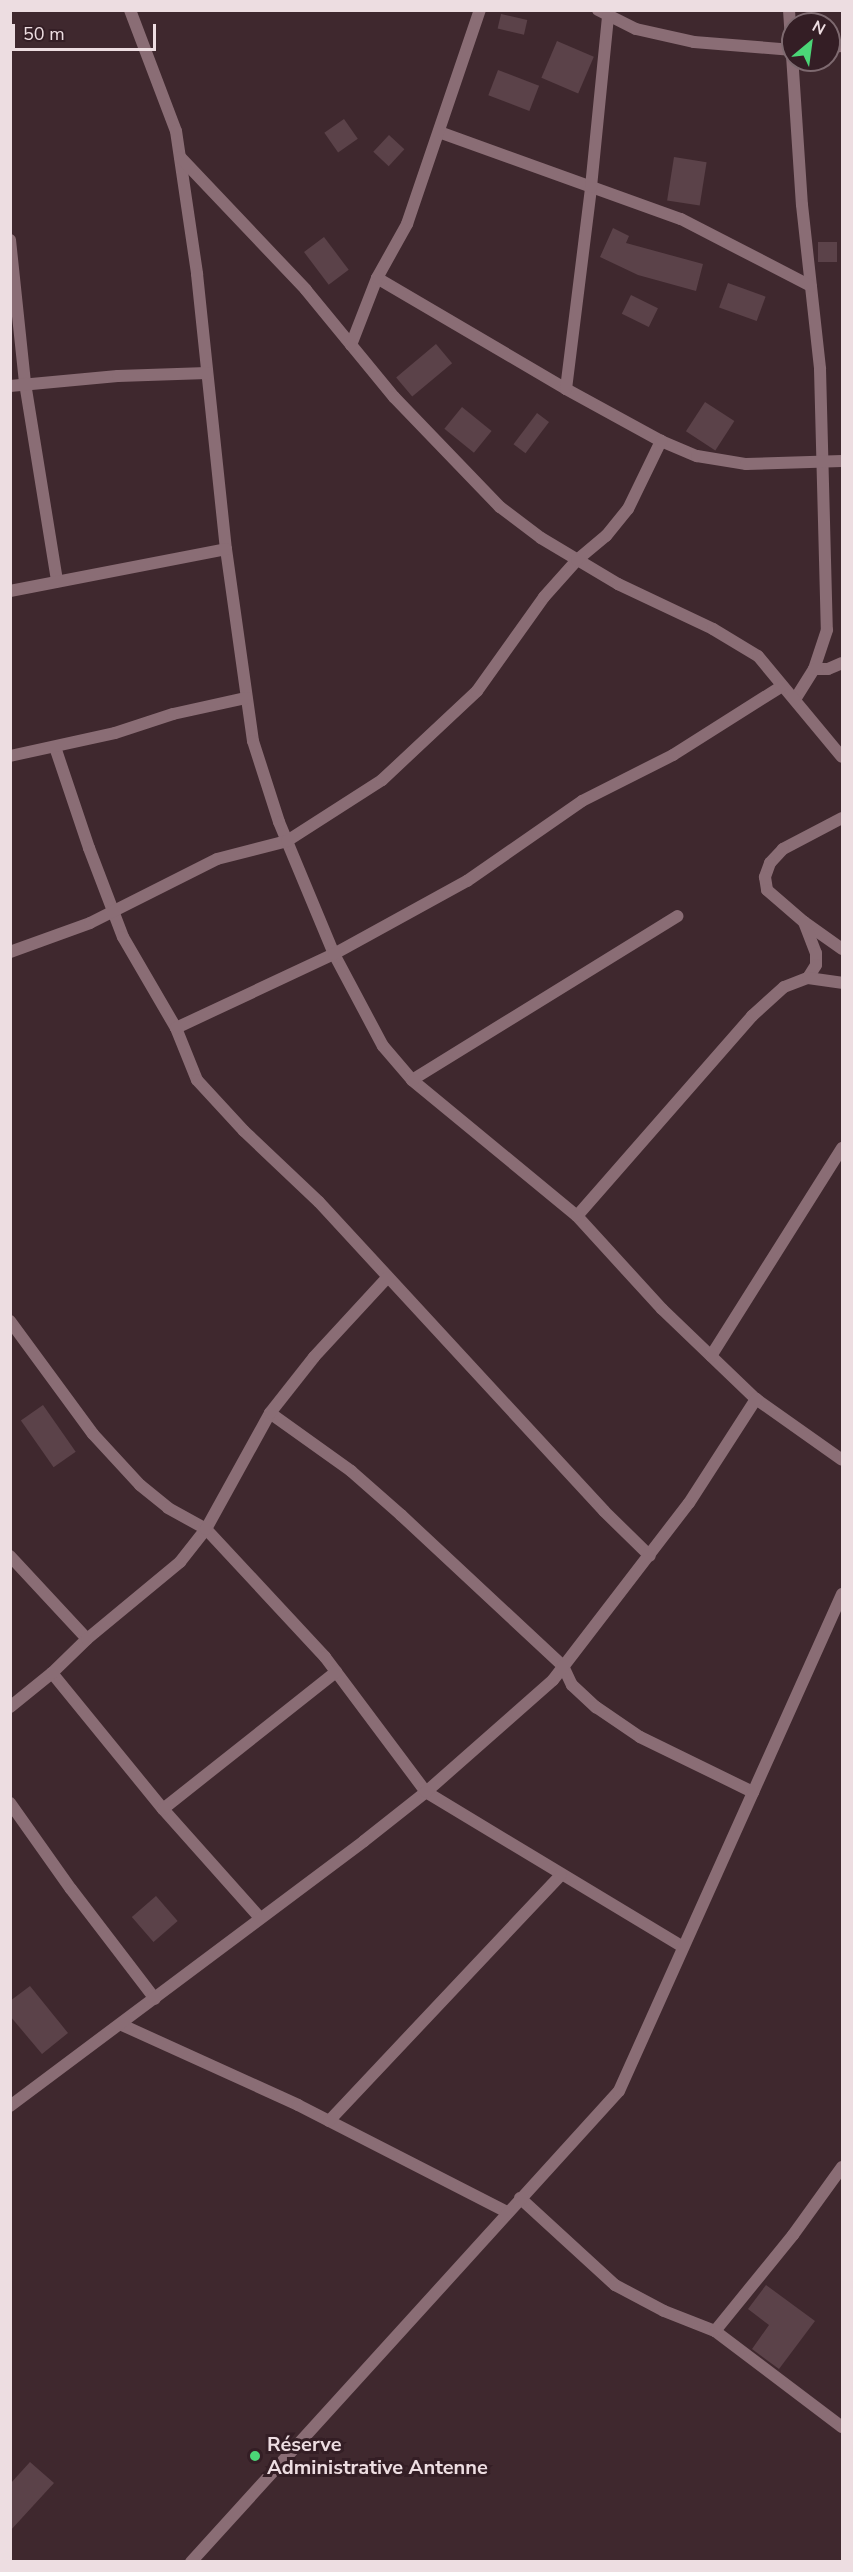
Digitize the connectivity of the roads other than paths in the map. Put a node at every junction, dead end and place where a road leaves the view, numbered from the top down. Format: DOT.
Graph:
graph roads {
  1 [pos="130,10"];
  2 [pos="480,10"];
  3 [pos="603,13"];
  4 [pos="781,49"];
  5 [pos="794,72"];
  6 [pos="439,132"];
  7 [pos="180,157"];
  8 [pos="591,187"];
  9 [pos="10,240"];
  10 [pos="376,278"];
  11 [pos="811,286"];
  12 [pos="351,345"];
  13 [pos="207,373"];
  14 [pos="25,383"];
  15 [pos="10,386"];
  16 [pos="566,389"];
  17 [pos="661,441"];
  18 [pos="820,461"];
  19 [pos="843,461"];
  20 [pos="226,549"];
  21 [pos="577,560"];
  22 [pos="57,581"];
  23 [pos="10,591"];
  24 [pos="843,663"];
  25 [pos="814,669"];
  26 [pos="782,686"];
  27 [pos="246,698"];
  28 [pos="795,700"];
  29 [pos="55,747"];
  30 [pos="10,756"];
  31 [pos="843,758"];
  32 [pos="843,818"];
  33 [pos="287,841"];
  34 [pos="112,910"];
  35 [pos="678,916"];
  36 [pos="804,922"];
  37 [pos="843,949"];
  38 [pos="10,952"];
  39 [pos="334,954"];
  40 [pos="808,978"];
  41 [pos="843,983"];
  42 [pos="176,1028"];
  43 [pos="412,1080"];
  44 [pos="843,1148"];
  45 [pos="577,1216"];
  46 [pos="387,1278"];
  47 [pos="10,1321"];
  48 [pos="711,1356"];
  49 [pos="756,1399"];
  50 [pos="270,1413"];
  51 [pos="843,1460"];
  52 [pos="206,1530"];
  53 [pos="10,1556"];
  54 [pos="650,1556"];
  55 [pos="843,1594"];
  56 [pos="87,1639"];
  57 [pos="563,1666"];
  58 [pos="336,1672"];
  59 [pos="52,1673"];
  60 [pos="10,1707"];
  61 [pos="426,1792"];
  62 [pos="753,1792"];
  63 [pos="10,1803"];
  64 [pos="163,1809"];
  65 [pos="561,1875"];
  66 [pos="260,1918"];
  67 [pos="683,1947"];
  68 [pos="155,1999"];
  69 [pos="122,2025"];
  70 [pos="12,2102"];
  71 [pos="329,2121"];
  72 [pos="843,2167"];
  73 [pos="520,2198"];
  74 [pos="507,2212"];
  75 [pos="715,2331"];
  76 [pos="843,2427"];
  77 [pos="197,2560"];
  1 -- 7 [label="street"];
  2 -- 6 [label="street"];
  3 -- 4 [label="street"];
  3 -- 8 [label="street"];
  5 -- 11 [label="street"];
  6 -- 8 [label="street"];
  6 -- 10 [label="street"];
  7 -- 12 [label="street"];
  7 -- 13 [label="street"];
  8 -- 11 [label="street"];
  8 -- 16 [label="street"];
  9 -- 14 [label="street"];
  10 -- 12 [label="street"];
  10 -- 16 [label="street"];
  11 -- 18 [label="street"];
  12 -- 21 [label="street"];
  13 -- 14 [label="street"];
  13 -- 20 [label="street"];
  14 -- 15 [label="street"];
  14 -- 22 [label="street"];
  16 -- 17 [label="street"];
  17 -- 18 [label="street"];
  17 -- 21 [label="street"];
  18 -- 19 [label="street"];
  18 -- 25 [label="street"];
  20 -- 22 [label="street"];
  20 -- 27 [label="street"];
  21 -- 26 [label="street"];
  21 -- 33 [label="street"];
  22 -- 23 [label="street"];
  24 -- 25 [label="street"];
  25 -- 28 [label="street"];
  26 -- 28 [label="street"];
  26 -- 39 [label="street"];
  27 -- 29 [label="street"];
  27 -- 33 [label="street"];
  28 -- 31 [label="street"];
  29 -- 30 [label="street"];
  29 -- 34 [label="street"];
  32 -- 36 [label="street"];
  33 -- 34 [label="street"];
  33 -- 39 [label="street"];
  34 -- 38 [label="street"];
  34 -- 42 [label="street"];
  35 -- 43 [label="street"];
  36 -- 37 [label="street"];
  36 -- 40 [label="street"];
  39 -- 42 [label="street"];
  39 -- 43 [label="street"];
  40 -- 41 [label="street"];
  40 -- 45 [label="street"];
  42 -- 46 [label="street"];
  43 -- 45 [label="street"];
  44 -- 48 [label="street"];
  45 -- 48 [label="street"];
  46 -- 50 [label="street"];
  46 -- 54 [label="street"];
  47 -- 52 [label="street"];
  48 -- 49 [label="street"];
  49 -- 51 [label="street"];
  49 -- 54 [label="street"];
  50 -- 52 [label="street"];
  50 -- 57 [label="street"];
  52 -- 56 [label="street"];
  52 -- 58 [label="street"];
  53 -- 56 [label="street"];
  54 -- 57 [label="street"];
  55 -- 62 [label="street"];
  56 -- 59 [label="street"];
  57 -- 61 [label="street"];
  57 -- 62 [label="street"];
  58 -- 61 [label="street"];
  58 -- 64 [label="street"];
  59 -- 60 [label="street"];
  59 -- 64 [label="street"];
  61 -- 65 [label="street"];
  61 -- 66 [label="street"];
  62 -- 67 [label="street"];
  63 -- 68 [label="street"];
  64 -- 66 [label="street"];
  65 -- 67 [label="street"];
  65 -- 71 [label="street"];
  66 -- 68 [label="street"];
  67 -- 73 [label="street"];
  68 -- 69 [label="street"];
  69 -- 70 [label="street"];
  69 -- 71 [label="street"];
  71 -- 74 [label="street"];
  72 -- 75 [label="street"];
  73 -- 74 [label="street"];
  73 -- 75 [label="street"];
  74 -- 77 [label="street"];
  75 -- 76 [label="street"];
}
